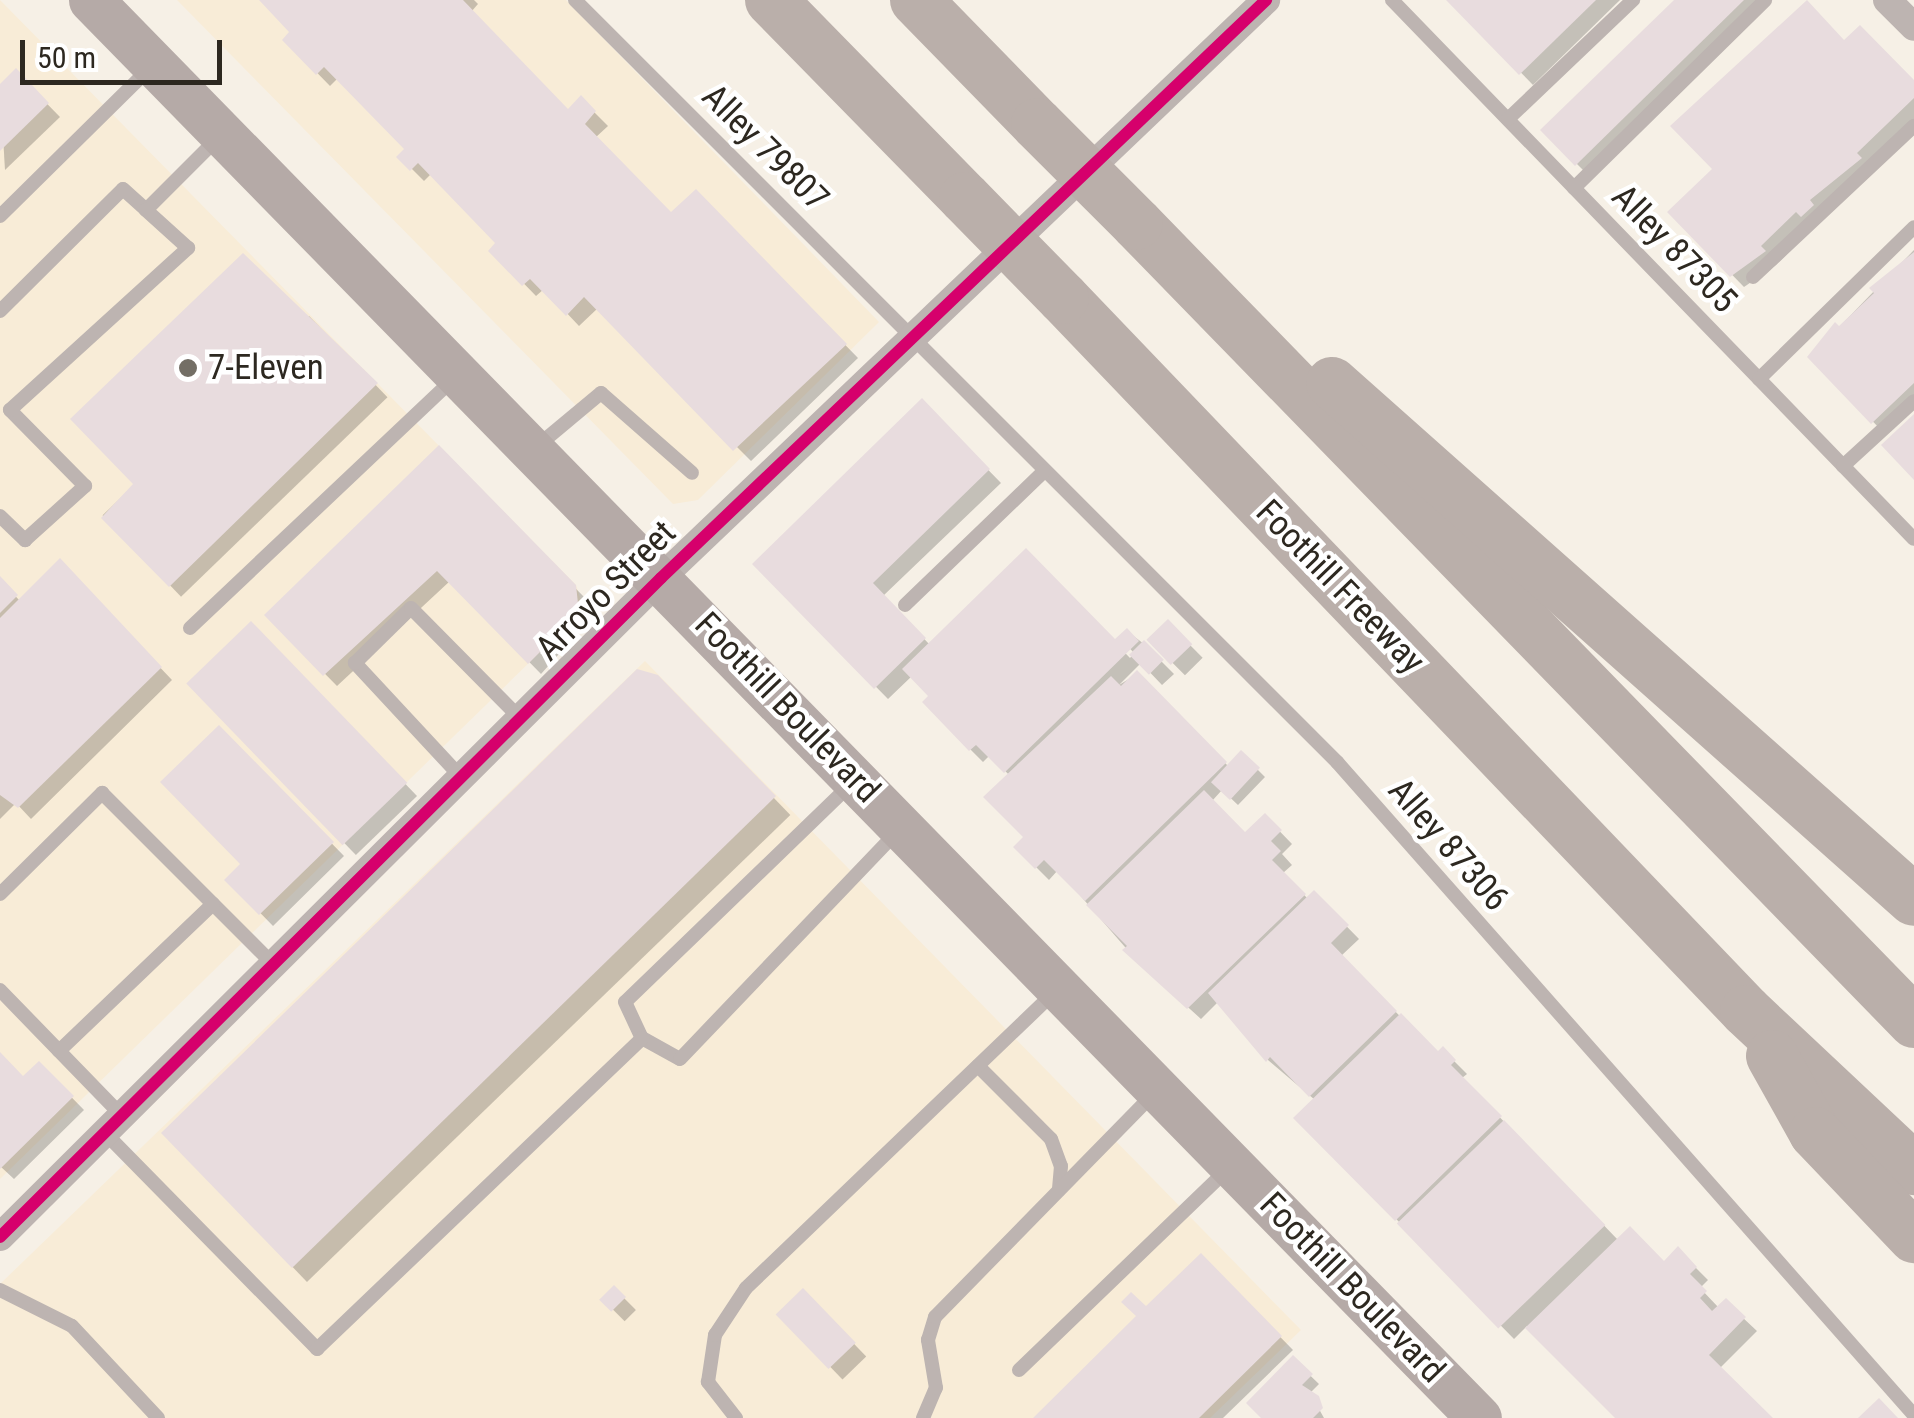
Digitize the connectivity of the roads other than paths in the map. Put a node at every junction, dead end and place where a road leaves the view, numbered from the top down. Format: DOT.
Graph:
graph roads {
  1 [pos="91,0"];
  2 [pos="575,0"];
  3 [pos="771,0"];
  4 [pos="916,0"];
  5 [pos="1266,0"];
  6 [pos="1392,0"];
  7 [pos="1633,0"];
  8 [pos="1765,0"];
  9 [pos="1888,0"];
  10 [pos="1914,27"];
  11 [pos="154,64"];
  12 [pos="1508,120"];
  13 [pos="1914,126"];
  14 [pos="223,134"];
  15 [pos="1574,188"];
  16 [pos="146,210"];
  17 [pos="0,216"];
  18 [pos="1137,224"];
  19 [pos="1914,227"];
  20 [pos="1753,277"];
  21 [pos="0,311"];
  22 [pos="912,338"];
  23 [pos="459,373"];
  24 [pos="1759,379"];
  25 [pos="1914,401"];
  26 [pos="534,449"];
  27 [pos="1843,466"];
  28 [pos="1043,472"];
  29 [pos="692,473"];
  30 [pos="0,516"];
  31 [pos="1914,539"];
  32 [pos="661,578"];
  33 [pos="905,605"];
  34 [pos="190,628"];
  35 [pos="520,718"];
  36 [pos="461,778"];
  37 [pos="856,778"];
  38 [pos="902,828"];
  39 [pos="0,894"];
  40 [pos="1914,900"];
  41 [pos="213,904"];
  42 [pos="273,964"];
  43 [pos="1059,988"];
  44 [pos="0,990"];
  45 [pos="1746,1011"];
  46 [pos="1914,1022"];
  47 [pos="642,1038"];
  48 [pos="59,1052"];
  49 [pos="978,1066"];
  50 [pos="1158,1089"];
  51 [pos="113,1124"];
  52 [pos="1232,1165"];
  53 [pos="1914,1169"];
  54 [pos="1059,1190"];
  55 [pos="1914,1236"];
  56 [pos="0,1237"];
  57 [pos="0,1290"];
  58 [pos="1019,1370"];
  59 [pos="1914,1415"];
  60 [pos="158,1418"];
  61 [pos="736,1418"];
  62 [pos="923,1418"];
  63 [pos="1480,1418"];
  1 -- 11 [label="main road, Foothill Boulevard"];
  2 -- 22 [label="lane, Alley 79807"];
  3 -- 45 [label="highway, Foothill Freeway, bridge"];
  4 -- 18 [label="highway, bridge"];
  5 -- 22 [label="street, Arroyo Street"];
  6 -- 12 [label="lane, Alley 87305"];
  7 -- 12 [label="lane"];
  8 -- 15 [label="lane"];
  9 -- 10 [label="street"];
  11 -- 14 [label="main road, Foothill Boulevard"];
  11 -- 17 [label="lane"];
  12 -- 15 [label="lane, Alley 87305"];
  13 -- 20 [label="lane"];
  14 -- 16 [label="lane"];
  14 -- 23 [label="main road, Foothill Boulevard"];
  15 -- 24 [label="lane, Alley 87305"];
  16 -- 21 [label="lane"];
  16 -- 30 [label="lane"];
  18 -- 40 [label="highway"];
  18 -- 46 [label="highway"];
  19 -- 24 [label="lane"];
  22 -- 28 [label="lane, Alley 87306"];
  22 -- 32 [label="street, Arroyo Street"];
  23 -- 26 [label="main road, Foothill Boulevard"];
  23 -- 34 [label="lane"];
  24 -- 27 [label="lane, Alley 87305"];
  25 -- 27 [label="lane"];
  26 -- 29 [label="lane"];
  26 -- 32 [label="main road, Foothill Boulevard"];
  27 -- 31 [label="lane, Alley 87305"];
  28 -- 33 [label="lane"];
  28 -- 59 [label="lane, Alley 87306"];
  32 -- 35 [label="street, Arroyo Street"];
  32 -- 37 [label="main road, Foothill Boulevard"];
  35 -- 36 [label="street, Arroyo Street"];
  35 -- 36 [label="lane"];
  36 -- 42 [label="street, Arroyo Street"];
  37 -- 38 [label="main road, Foothill Boulevard"];
  37 -- 47 [label="lane"];
  38 -- 43 [label="main road, Foothill Boulevard"];
  38 -- 47 [label="lane"];
  39 -- 41 [label="lane"];
  41 -- 42 [label="lane"];
  41 -- 48 [label="lane"];
  42 -- 51 [label="street, Arroyo Street"];
  43 -- 49 [label="lane"];
  43 -- 50 [label="main road, Foothill Boulevard"];
  44 -- 48 [label="lane"];
  45 -- 53 [label="highway, Foothill Freeway"];
  45 -- 55 [label="highway"];
  47 -- 51 [label="lane"];
  48 -- 51 [label="lane"];
  49 -- 54 [label="lane"];
  49 -- 61 [label="lane"];
  50 -- 52 [label="main road, Foothill Boulevard"];
  50 -- 54 [label="lane"];
  51 -- 56 [label="street, Arroyo Street"];
  52 -- 58 [label="lane"];
  52 -- 63 [label="main road, Foothill Boulevard"];
  54 -- 62 [label="lane"];
  57 -- 60 [label="lane"];
}
